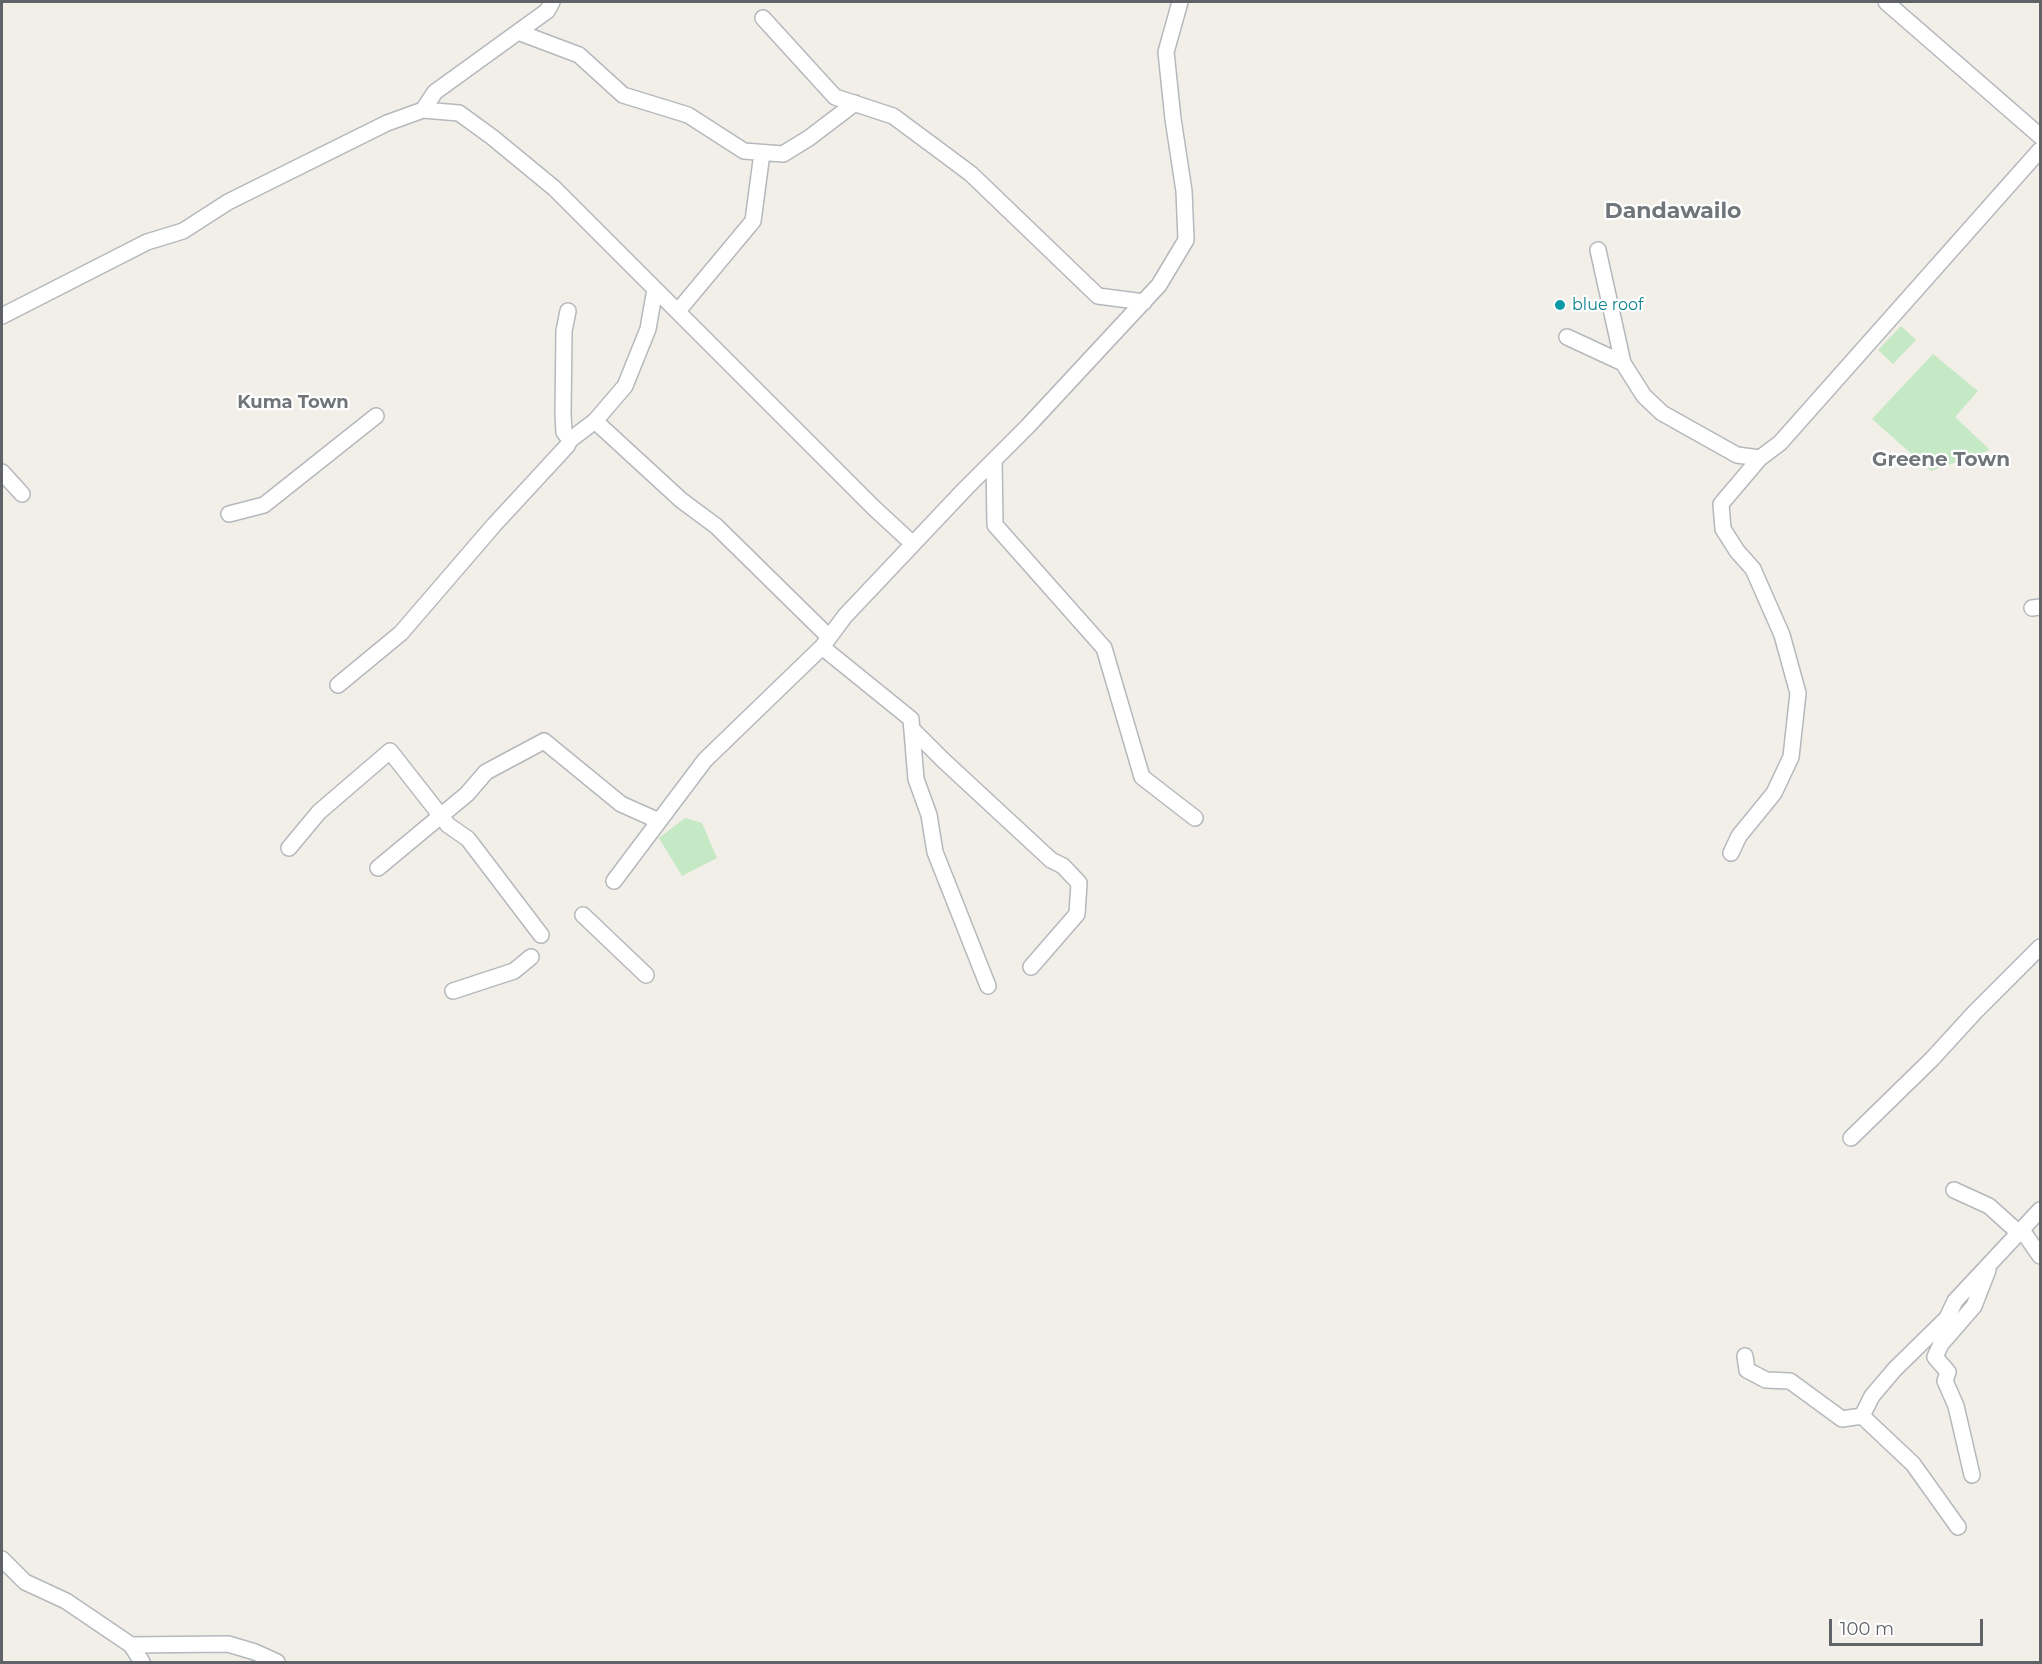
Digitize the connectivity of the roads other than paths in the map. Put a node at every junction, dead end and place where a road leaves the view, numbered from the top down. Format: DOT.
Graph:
graph roads {
  1 [pos="552,2"];
  2 [pos="1180,2"];
  3 [pos="1886,2"];
  4 [pos="763,18"];
  5 [pos="518,32"];
  6 [pos="855,104"];
  7 [pos="423,110"];
  8 [pos="2040,136"];
  9 [pos="2040,150"];
  10 [pos="762,153"];
  11 [pos="1598,250"];
  12 [pos="655,289"];
  13 [pos="1144,302"];
  14 [pos="568,311"];
  15 [pos="678,311"];
  16 [pos="2,316"];
  17 [pos="1567,337"];
  18 [pos="1623,363"];
  19 [pos="376,416"];
  20 [pos="595,421"];
  21 [pos="570,440"];
  22 [pos="1760,458"];
  23 [pos="994,460"];
  24 [pos="2,472"];
  25 [pos="22,494"];
  26 [pos="228,514"];
  27 [pos="913,544"];
  28 [pos="826,642"];
  29 [pos="338,685"];
  30 [pos="912,729"];
  31 [pos="441,816"];
  32 [pos="1196,818"];
  33 [pos="659,821"];
  34 [pos="289,848"];
  35 [pos="1731,853"];
  36 [pos="378,868"];
  37 [pos="614,881"];
  38 [pos="583,915"];
  39 [pos="541,935"];
  40 [pos="2040,947"];
  41 [pos="531,957"];
  42 [pos="1031,967"];
  43 [pos="646,975"];
  44 [pos="988,986"];
  45 [pos="453,991"];
  46 [pos="1851,1137"];
  47 [pos="1954,1190"];
  48 [pos="2040,1209"];
  49 [pos="2021,1231"];
  50 [pos="2040,1256"];
  51 [pos="1991,1262"];
  52 [pos="1744,1356"];
  53 [pos="1862,1416"];
  54 [pos="1972,1474"];
  55 [pos="1958,1527"];
  56 [pos="2,1559"];
  57 [pos="131,1645"];
  58 [pos="142,1662"];
  59 [pos="277,1662"];
  1 -- 5 [label="street"];
  2 -- 13 [label="street"];
  3 -- 8 [label="street"];
  4 -- 6 [label="street"];
  5 -- 7 [label="street"];
  5 -- 10 [label="street"];
  6 -- 10 [label="street"];
  6 -- 13 [label="street"];
  7 -- 12 [label="street"];
  7 -- 16 [label="street"];
  9 -- 22 [label="street"];
  10 -- 15 [label="street"];
  11 -- 18 [label="street"];
  12 -- 15 [label="street"];
  12 -- 20 [label="street"];
  13 -- 23 [label="street"];
  14 -- 21 [label="street"];
  15 -- 27 [label="street"];
  17 -- 18 [label="street"];
  18 -- 22 [label="street"];
  19 -- 26 [label="street"];
  20 -- 21 [label="street"];
  20 -- 28 [label="street"];
  21 -- 29 [label="street"];
  22 -- 35 [label="street"];
  23 -- 27 [label="street"];
  23 -- 32 [label="street"];
  24 -- 25 [label="street"];
  27 -- 28 [label="street"];
  28 -- 30 [label="street"];
  28 -- 33 [label="street"];
  30 -- 42 [label="street"];
  30 -- 44 [label="street"];
  31 -- 33 [label="street"];
  31 -- 34 [label="street"];
  31 -- 36 [label="street"];
  31 -- 39 [label="street"];
  33 -- 37 [label="street"];
  38 -- 43 [label="street"];
  40 -- 46 [label="street"];
  41 -- 45 [label="street"];
  47 -- 49 [label="street"];
  48 -- 49 [label="street"];
  49 -- 50 [label="street"];
  49 -- 51 [label="street"];
  51 -- 53 [label="street"];
  51 -- 54 [label="street"];
  52 -- 53 [label="street"];
  53 -- 55 [label="street"];
  56 -- 57 [label="street"];
  57 -- 58 [label="street"];
  57 -- 59 [label="street"];
}
